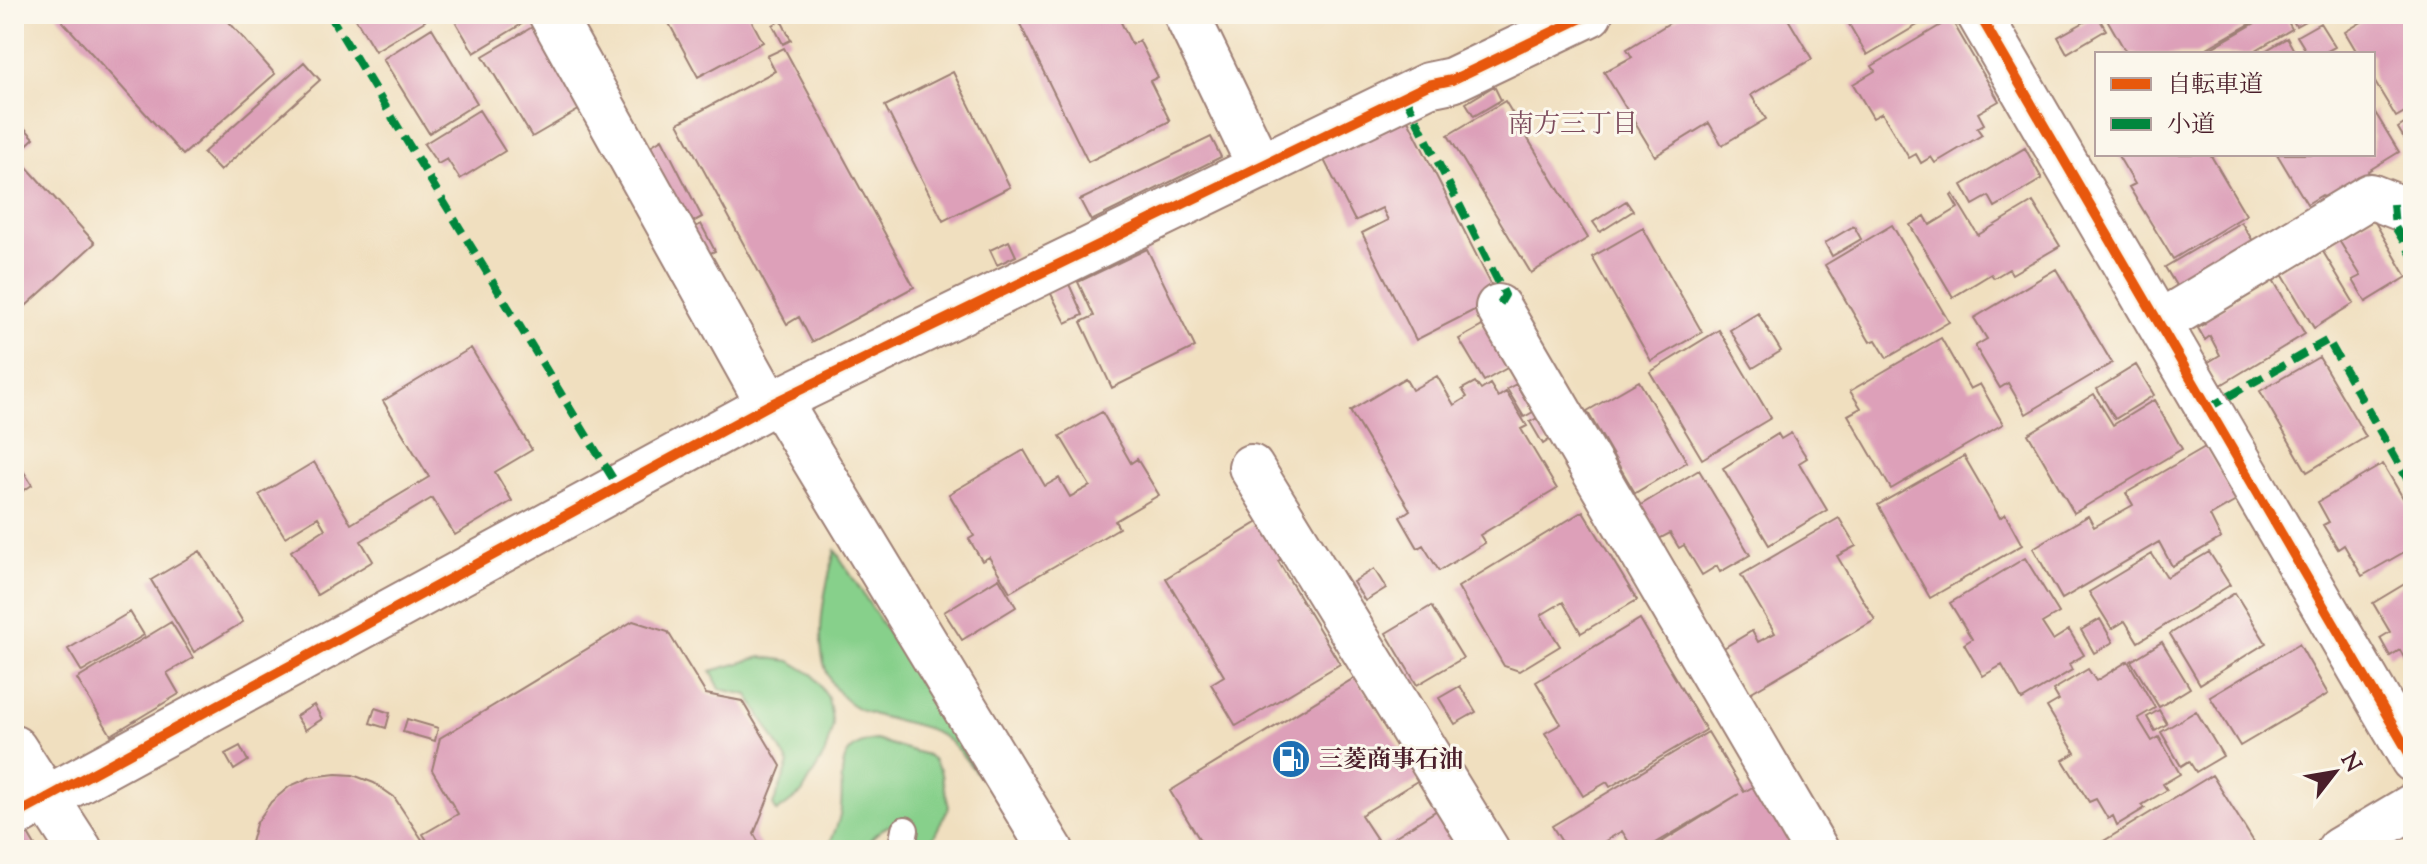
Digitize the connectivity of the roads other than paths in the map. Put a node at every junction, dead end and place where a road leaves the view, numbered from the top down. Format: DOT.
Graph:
graph roads {
  1 [pos="551,14"];
  2 [pos="1186,14"];
  3 [pos="1590,14"];
  4 [pos="1979,14"];
  5 [pos="1260,167"];
  6 [pos="2413,213"];
  7 [pos="1498,307"];
  8 [pos="2159,323"];
  9 [pos="774,402"];
  10 [pos="1251,467"];
  11 [pos="14,748"];
  12 [pos="2413,760"];
  13 [pos="2413,806"];
  14 [pos="30,807"];
  15 [pos="80,850"];
  16 [pos="1051,850"];
  17 [pos="1487,850"];
  18 [pos="1816,850"];
  19 [pos="2339,850"];
  1 -- 9 [label="street"];
  2 -- 5 [label="street"];
  3 -- 5 [label="street"];
  4 -- 8 [label="street"];
  5 -- 9 [label="street"];
  6 -- 8 [label="street"];
  7 -- 18 [label="street"];
  8 -- 12 [label="street"];
  9 -- 14 [label="street"];
  9 -- 16 [label="street"];
  10 -- 17 [label="street"];
  11 -- 14 [label="street"];
  13 -- 19 [label="street"];
  14 -- 15 [label="street"];
}
